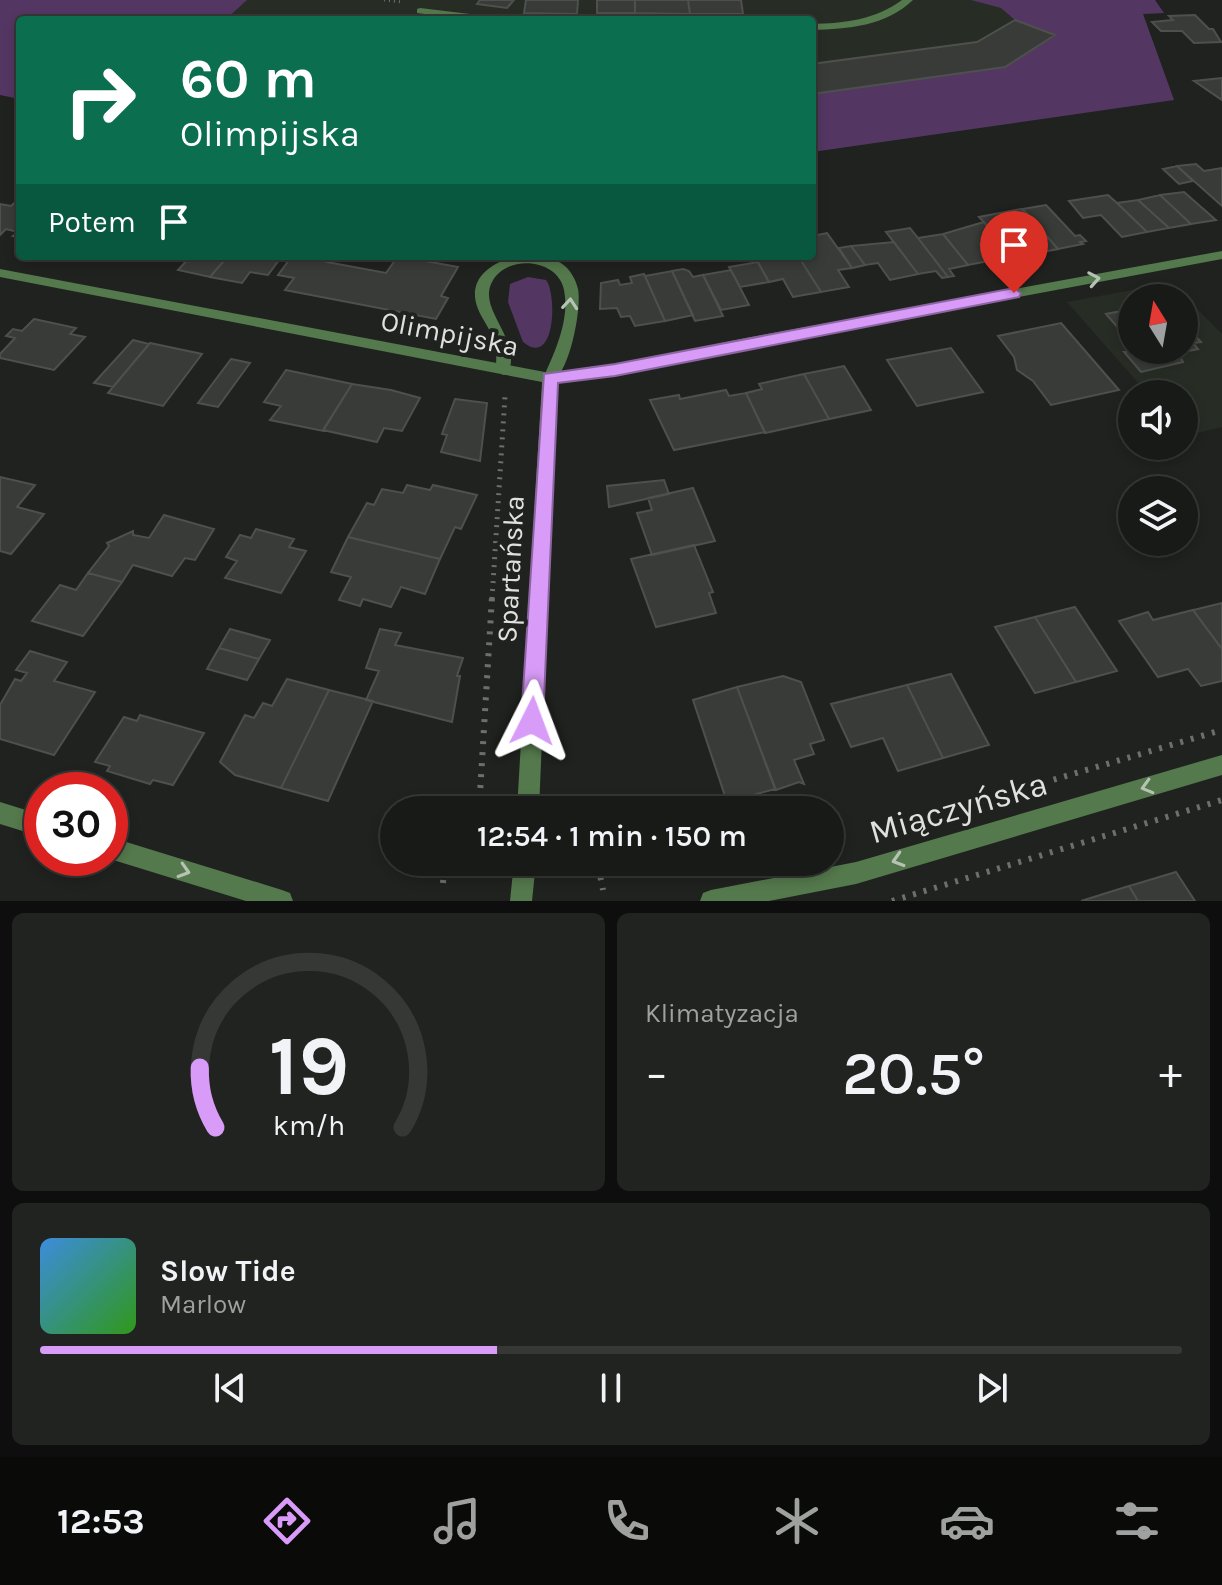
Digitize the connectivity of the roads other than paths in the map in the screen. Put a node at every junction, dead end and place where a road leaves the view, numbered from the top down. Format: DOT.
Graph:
graph roads {
  1 [pos="463,0"];
  2 [pos="908,0"];
  3 [pos="420,11"];
  4 [pos="450,15"];
  5 [pos="459,16"];
  6 [pos="816,27"];
  7 [pos="1222,255"];
  8 [pos="0,273"];
  9 [pos="503,370"];
  10 [pos="550,378"];
  11 [pos="1222,765"];
  12 [pos="529,796"];
  13 [pos="0,813"];
  14 [pos="24,820"];
  15 [pos="128,854"];
  16 [pos="524,876"];
  17 [pos="282,901"];
  18 [pos="521,901"];
  19 [pos="711,901"];
  1 -- 4 [label="street"];
  2 -- 6 [label="street"];
  3 -- 4 [label="street"];
  4 -- 5 [label="street"];
  10 -- 7 [label="street, Olimpijska, one-way"];
  8 -- 9 [label="street, Olimpijska"];
  9 -- 10 [label="street, Olimpijska"];
  10 -- 9 [label="street, one-way"];
  10 -- 12 [label="street, Spartańska"];
  11 -- 19 [label="street, Miączyńska, one-way"];
  13 -- 14 [label="street"];
  15 -- 17 [label="street, one-way"];
  16 -- 18 [label="street"];
}
